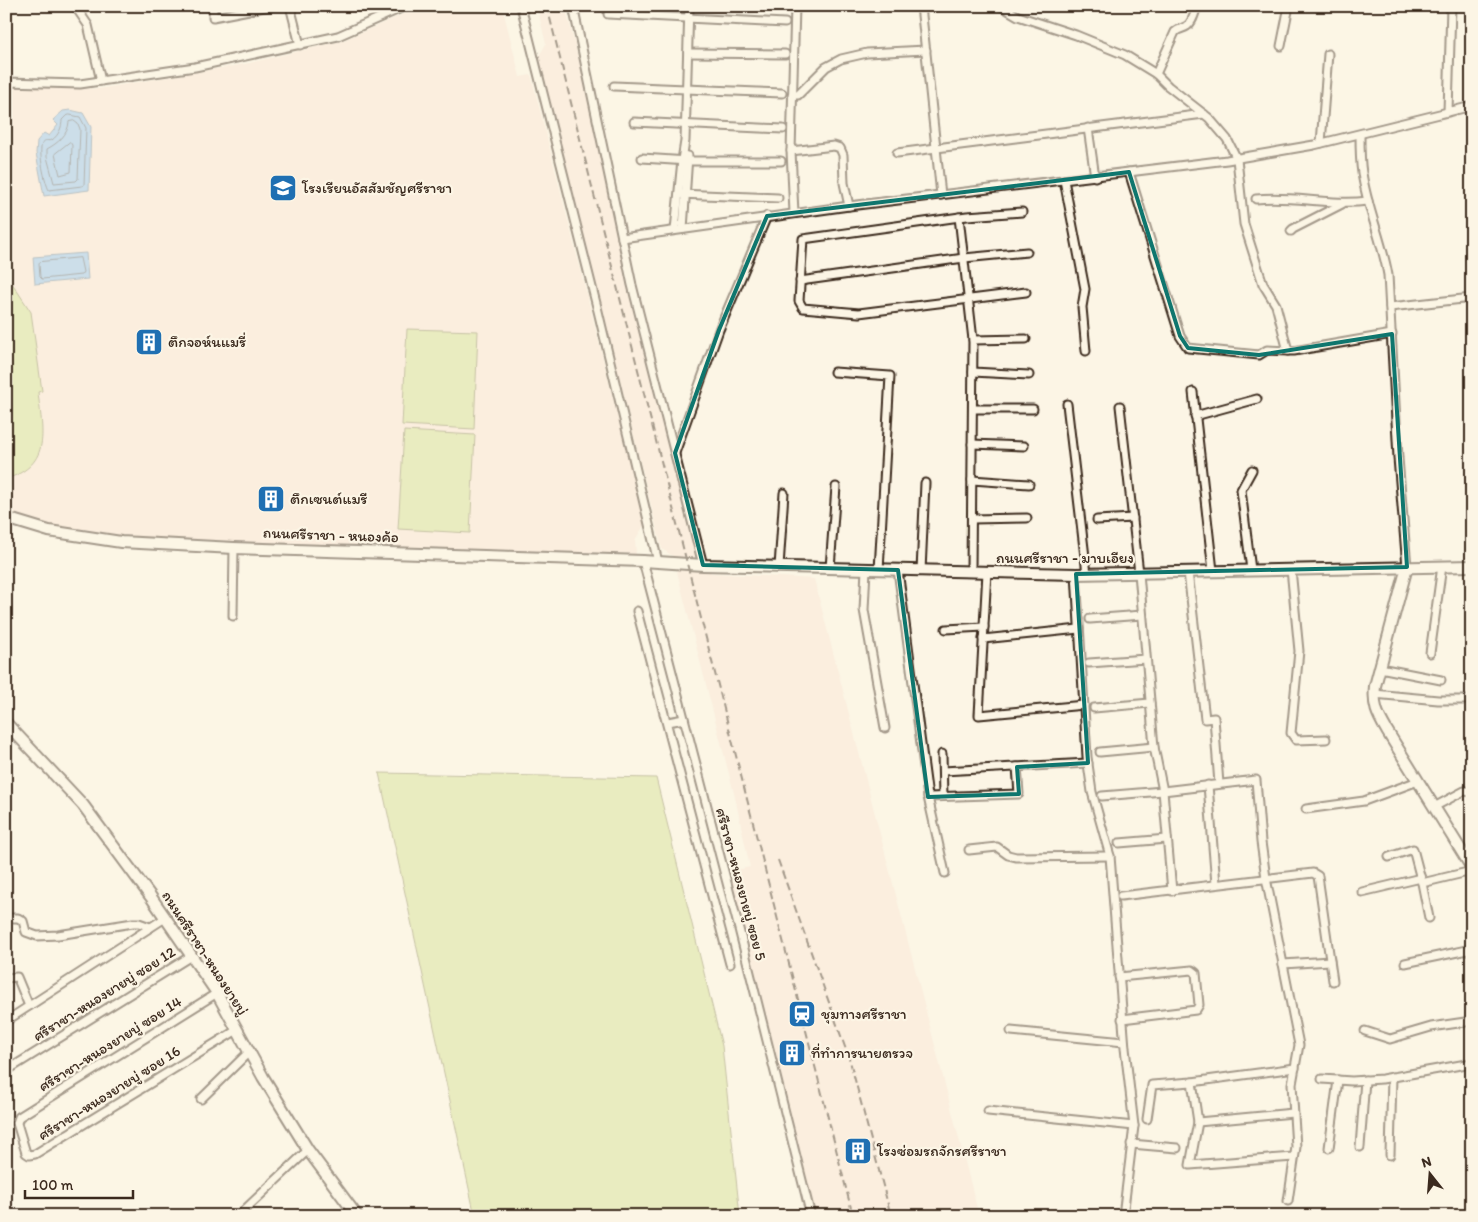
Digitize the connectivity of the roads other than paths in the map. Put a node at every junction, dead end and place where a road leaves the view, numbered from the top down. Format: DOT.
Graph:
graph roads {
  1 [pos="75,6"];
  2 [pos="213,6"];
  3 [pos="270,6"];
  4 [pos="290,6"];
  5 [pos="406,6"];
  6 [pos="521,6"];
  7 [pos="573,6"];
  8 [pos="689,6"];
  9 [pos="795,6"];
  10 [pos="921,6"];
  11 [pos="1001,6"];
  12 [pos="1197,6"];
  13 [pos="1287,6"];
  14 [pos="1451,6"];
  15 [pos="394,9"];
  16 [pos="608,14"];
  17 [pos="689,19"];
  18 [pos="785,23"];
  19 [pos="300,45"];
  20 [pos="1280,46"];
  21 [pos="926,50"];
  22 [pos="688,52"];
  23 [pos="785,54"];
  24 [pos="1328,54"];
  25 [pos="1156,74"];
  26 [pos="100,81"];
  27 [pos="6,82"];
  28 [pos="614,86"];
  29 [pos="687,89"];
  30 [pos="782,92"];
  31 [pos="792,95"];
  32 [pos="1472,106"];
  33 [pos="1448,112"];
  34 [pos="1204,114"];
  35 [pos="634,122"];
  36 [pos="686,124"];
  37 [pos="1088,128"];
  38 [pos="783,129"];
  39 [pos="1360,135"];
  40 [pos="1321,144"];
  41 [pos="936,148"];
  42 [pos="790,151"];
  43 [pos="897,153"];
  44 [pos="642,158"];
  45 [pos="1237,159"];
  46 [pos="685,160"];
  47 [pos="781,161"];
  48 [pos="1129,172"];
  49 [pos="1095,177"];
  50 [pos="1064,180"];
  51 [pos="682,195"];
  52 [pos="942,195"];
  53 [pos="778,198"];
  54 [pos="1256,199"];
  55 [pos="1368,201"];
  56 [pos="1342,204"];
  57 [pos="849,206"];
  58 [pos="1022,212"];
  59 [pos="794,213"];
  60 [pos="767,216"];
  61 [pos="959,217"];
  62 [pos="679,229"];
  63 [pos="1291,231"];
  64 [pos="622,238"];
  65 [pos="1027,252"];
  66 [pos="964,258"];
  67 [pos="800,281"];
  68 [pos="1026,292"];
  69 [pos="1472,298"];
  70 [pos="968,299"];
  71 [pos="1390,307"];
  72 [pos="1392,334"];
  73 [pos="1026,339"];
  74 [pos="972,340"];
  75 [pos="1288,350"];
  76 [pos="1086,351"];
  77 [pos="834,372"];
  78 [pos="973,372"];
  79 [pos="1029,375"];
  80 [pos="1193,392"];
  81 [pos="1256,398"];
  82 [pos="1067,404"];
  83 [pos="1120,406"];
  84 [pos="973,409"];
  85 [pos="1033,409"];
  86 [pos="1195,416"];
  87 [pos="972,444"];
  88 [pos="1024,446"];
  89 [pos="674,453"];
  90 [pos="1252,470"];
  91 [pos="972,480"];
  92 [pos="925,483"];
  93 [pos="1029,484"];
  94 [pos="836,488"];
  95 [pos="784,493"];
  96 [pos="6,518"];
  97 [pos="1027,518"];
  98 [pos="1133,518"];
  99 [pos="972,519"];
  100 [pos="1097,520"];
  101 [pos="234,548"];
  102 [pos="643,561"];
  103 [pos="658,562"];
  104 [pos="703,565"];
  105 [pos="1442,566"];
  106 [pos="1472,566"];
  107 [pos="779,567"];
  108 [pos="1407,567"];
  109 [pos="830,568"];
  110 [pos="866,569"];
  111 [pos="1291,569"];
  112 [pos="879,570"];
  113 [pos="898,570"];
  114 [pos="1251,570"];
  115 [pos="921,571"];
  116 [pos="1212,571"];
  117 [pos="971,572"];
  118 [pos="987,572"];
  119 [pos="1188,572"];
  120 [pos="1139,573"];
  121 [pos="1076,574"];
  122 [pos="1087,574"];
  123 [pos="638,610"];
  124 [pos="1142,615"];
  125 [pos="233,616"];
  126 [pos="1090,619"];
  127 [pos="984,627"];
  128 [pos="946,629"];
  129 [pos="1079,629"];
  130 [pos="983,639"];
  131 [pos="1430,653"];
  132 [pos="1146,659"];
  133 [pos="1089,664"];
  134 [pos="1380,668"];
  135 [pos="1441,680"];
  136 [pos="1374,694"];
  137 [pos="1472,700"];
  138 [pos="1150,704"];
  139 [pos="1084,705"];
  140 [pos="1094,708"];
  141 [pos="684,719"];
  142 [pos="668,722"];
  143 [pos="6,723"];
  144 [pos="885,728"];
  145 [pos="1326,739"];
  146 [pos="1154,747"];
  147 [pos="1100,752"];
  148 [pos="942,754"];
  149 [pos="1088,763"];
  150 [pos="1017,767"];
  151 [pos="943,771"];
  152 [pos="1418,781"];
  153 [pos="1219,784"];
  154 [pos="1208,785"];
  155 [pos="1162,791"];
  156 [pos="1472,792"];
  157 [pos="943,796"];
  158 [pos="1102,796"];
  159 [pos="928,797"];
  160 [pos="1434,807"];
  161 [pos="1306,809"];
  162 [pos="1166,839"];
  163 [pos="1119,843"];
  164 [pos="969,850"];
  165 [pos="1110,856"];
  166 [pos="1389,857"];
  167 [pos="1472,870"];
  168 [pos="945,873"];
  169 [pos="1266,878"];
  170 [pos="1422,880"];
  171 [pos="1216,884"];
  172 [pos="1172,891"];
  173 [pos="1362,892"];
  174 [pos="1121,896"];
  175 [pos="6,918"];
  176 [pos="165,918"];
  177 [pos="1429,918"];
  178 [pos="150,927"];
  179 [pos="1472,949"];
  180 [pos="191,956"];
  181 [pos="1330,961"];
  182 [pos="1405,963"];
  183 [pos="730,964"];
  184 [pos="1283,964"];
  185 [pos="1119,977"];
  186 [pos="6,978"];
  187 [pos="1333,981"];
  188 [pos="217,993"];
  189 [pos="29,1006"];
  190 [pos="1122,1018"];
  191 [pos="6,1021"];
  192 [pos="1472,1021"];
  193 [pos="238,1030"];
  194 [pos="1012,1030"];
  195 [pos="1364,1031"];
  196 [pos="1124,1042"];
  197 [pos="249,1052"];
  198 [pos="1472,1063"];
  199 [pos="1295,1068"];
  200 [pos="6,1071"];
  201 [pos="1392,1077"];
  202 [pos="1322,1079"];
  203 [pos="1338,1080"];
  204 [pos="1365,1080"];
  205 [pos="1192,1082"];
  206 [pos="200,1099"];
  207 [pos="988,1111"];
  208 [pos="1294,1113"];
  209 [pos="19,1117"];
  210 [pos="1147,1119"];
  211 [pos="1198,1122"];
  212 [pos="1134,1126"];
  213 [pos="1131,1144"];
  214 [pos="1360,1147"];
  215 [pos="1177,1148"];
  216 [pos="1329,1148"];
  217 [pos="308,1150"];
  218 [pos="1390,1155"];
  219 [pos="1294,1157"];
  220 [pos="1288,1201"];
  221 [pos="238,1216"];
  222 [pos="357,1216"];
  223 [pos="811,1216"];
  224 [pos="1123,1216"];
  1 -- 26 [label="street"];
  2 -- 3 [label="street"];
  4 -- 19 [label="street"];
  5 -- 15 [label="street"];
  6 -- 103 [label="street"];
  7 -- 64 [label="street"];
  8 -- 17 [label="street"];
  9 -- 31 [label="street"];
  10 -- 21 [label="street"];
  11 -- 25 [label="street"];
  12 -- 25 [label="street"];
  13 -- 20 [label="street"];
  14 -- 33 [label="street"];
  15 -- 19 [label="street"];
  16 -- 17 [label="street"];
  17 -- 18 [label="street"];
  17 -- 22 [label="street"];
  19 -- 26 [label="street"];
  21 -- 31 [label="street"];
  21 -- 41 [label="street"];
  22 -- 23 [label="street"];
  22 -- 29 [label="street"];
  24 -- 40 [label="street"];
  25 -- 34 [label="street"];
  26 -- 27 [label="street"];
  28 -- 29 [label="street"];
  29 -- 30 [label="street"];
  29 -- 36 [label="street"];
  31 -- 42 [label="street"];
  32 -- 33 [label="street"];
  33 -- 39 [label="street"];
  34 -- 37 [label="street"];
  34 -- 45 [label="street"];
  35 -- 36 [label="street"];
  36 -- 38 [label="street"];
  36 -- 46 [label="street"];
  37 -- 41 [label="street"];
  37 -- 49 [label="street"];
  39 -- 40 [label="street"];
  39 -- 55 [label="street"];
  40 -- 45 [label="street"];
  41 -- 43 [label="street"];
  41 -- 52 [label="street"];
  42 -- 57 [label="street"];
  42 -- 59 [label="street"];
  44 -- 46 [label="street"];
  45 -- 48 [label="street"];
  45 -- 75 [label="street"];
  46 -- 47 [label="street"];
  46 -- 51 [label="street"];
  48 -- 49 [label="street"];
  48 -- 75 [label="street"];
  49 -- 50 [label="street"];
  50 -- 52 [label="street"];
  50 -- 76 [label="street"];
  51 -- 53 [label="street"];
  51 -- 62 [label="street"];
  52 -- 57 [label="street"];
  54 -- 56 [label="street"];
  55 -- 56 [label="street"];
  55 -- 71 [label="street"];
  56 -- 63 [label="street"];
  57 -- 59 [label="street"];
  58 -- 61 [label="street"];
  59 -- 60 [label="street"];
  60 -- 62 [label="street"];
  60 -- 89 [label="street"];
  61 -- 66 [label="street"];
  61 -- 67 [label="street"];
  62 -- 64 [label="street"];
  64 -- 89 [label="street"];
  65 -- 66 [label="street"];
  66 -- 67 [label="street"];
  66 -- 70 [label="street"];
  67 -- 70 [label="street"];
  68 -- 70 [label="street"];
  69 -- 71 [label="street"];
  70 -- 74 [label="street"];
  71 -- 72 [label="street"];
  72 -- 75 [label="street"];
  72 -- 108 [label="street"];
  73 -- 74 [label="street"];
  74 -- 78 [label="street"];
  77 -- 112 [label="street"];
  78 -- 79 [label="street"];
  78 -- 84 [label="street"];
  80 -- 86 [label="street"];
  81 -- 86 [label="street"];
  82 -- 122 [label="street"];
  83 -- 98 [label="street"];
  84 -- 85 [label="street"];
  84 -- 87 [label="street"];
  86 -- 116 [label="street"];
  87 -- 88 [label="street"];
  87 -- 91 [label="street"];
  89 -- 104 [label="street"];
  90 -- 114 [label="street"];
  91 -- 93 [label="street"];
  91 -- 99 [label="street"];
  92 -- 115 [label="street"];
  94 -- 109 [label="street"];
  95 -- 107 [label="street"];
  96 -- 101 [label="main road, ถนนศรีราชา - หนองค้อ"];
  97 -- 99 [label="street"];
  98 -- 100 [label="street"];
  98 -- 120 [label="street"];
  99 -- 117 [label="street"];
  101 -- 102 [label="main road, ถนนศรีราชา - หนองค้อ"];
  101 -- 125 [label="street"];
  102 -- 103 [label="main road, ถนนศรีราชา - หนองค้อ"];
  102 -- 141 [label="street, ศรีราชา-หนองยายบู่ ซอย 5"];
  103 -- 104 [label="main road, ถนนศรีราชา - มาบเอียง"];
  104 -- 107 [label="main road, ถนนศรีราชา - มาบเอียง"];
  105 -- 106 [label="main road, ถนนศรีราชา - มาบเอียง"];
  105 -- 108 [label="main road, ถนนศรีราชา - มาบเอียง"];
  105 -- 131 [label="street"];
  107 -- 109 [label="main road, ถนนศรีราชา - มาบเอียง"];
  108 -- 111 [label="main road, ถนนศรีราชา - มาบเอียง"];
  108 -- 134 [label="main road"];
  109 -- 110 [label="main road, ถนนศรีราชา - มาบเอียง"];
  110 -- 112 [label="main road, ถนนศรีราชา - มาบเอียง"];
  110 -- 144 [label="street"];
  111 -- 114 [label="main road, ถนนศรีราชา - มาบเอียง"];
  111 -- 145 [label="street"];
  112 -- 113 [label="main road, ถนนศรีราชา - มาบเอียง"];
  113 -- 115 [label="main road, ถนนศรีราชา - มาบเอียง"];
  113 -- 159 [label="street"];
  114 -- 116 [label="main road, ถนนศรีราชา - มาบเอียง"];
  115 -- 117 [label="main road, ถนนศรีราชา - มาบเอียง"];
  116 -- 119 [label="main road, ถนนศรีราชา - มาบเอียง"];
  117 -- 118 [label="main road, ถนนศรีราชา - มาบเอียง"];
  118 -- 121 [label="main road, ถนนศรีราชา - มาบเอียง"];
  118 -- 127 [label="street"];
  119 -- 120 [label="main road, ถนนศรีราชา - มาบเอียง"];
  119 -- 153 [label="street"];
  120 -- 122 [label="main road, ถนนศรีราชา - มาบเอียง"];
  120 -- 124 [label="street"];
  121 -- 122 [label="main road, ถนนศรีราชา - มาบเอียง"];
  121 -- 129 [label="street"];
  123 -- 142 [label="street"];
  124 -- 126 [label="street"];
  124 -- 132 [label="street"];
  127 -- 128 [label="street"];
  127 -- 130 [label="street"];
  129 -- 130 [label="street"];
  129 -- 139 [label="street"];
  130 -- 139 [label="street"];
  132 -- 133 [label="street"];
  132 -- 138 [label="street"];
  134 -- 135 [label="street"];
  134 -- 136 [label="main road"];
  136 -- 137 [label="street"];
  136 -- 152 [label="main road"];
  138 -- 140 [label="street"];
  138 -- 146 [label="street"];
  139 -- 149 [label="street"];
  141 -- 142 [label="street"];
  141 -- 223 [label="street, ศรีราชา-หนองยายบู่ ซอย 5"];
  142 -- 183 [label="street"];
  143 -- 176 [label="main road, ถนนศรีราชา-หนองยายบู่"];
  146 -- 147 [label="street"];
  146 -- 155 [label="street"];
  148 -- 151 [label="street"];
  149 -- 150 [label="street"];
  149 -- 165 [label="street"];
  150 -- 151 [label="street"];
  150 -- 157 [label="street"];
  151 -- 157 [label="street"];
  152 -- 160 [label="main road"];
  152 -- 161 [label="street"];
  153 -- 154 [label="street"];
  153 -- 169 [label="street"];
  154 -- 155 [label="street"];
  154 -- 171 [label="street"];
  155 -- 158 [label="street"];
  155 -- 162 [label="street"];
  156 -- 160 [label="street"];
  157 -- 159 [label="street"];
  159 -- 168 [label="street"];
  160 -- 167 [label="main road"];
  162 -- 163 [label="street"];
  162 -- 172 [label="street"];
  164 -- 165 [label="street"];
  165 -- 185 [label="street"];
  166 -- 170 [label="street"];
  167 -- 170 [label="street"];
  169 -- 171 [label="street"];
  169 -- 181 [label="street"];
  169 -- 184 [label="street"];
  170 -- 173 [label="street"];
  170 -- 177 [label="street"];
  171 -- 172 [label="street"];
  172 -- 174 [label="street"];
  175 -- 178 [label="street"];
  176 -- 178 [label="street"];
  176 -- 180 [label="main road, ถนนศรีราชา-หนองยายบู่"];
  178 -- 189 [label="street"];
  179 -- 182 [label="street"];
  180 -- 188 [label="main road, ถนนศรีราชา-หนองยายบู่"];
  180 -- 200 [label="street, ศรีราชา-หนองยายบู่ ซอย 12"];
  181 -- 184 [label="street"];
  181 -- 187 [label="street"];
  184 -- 199 [label="street"];
  185 -- 190 [label="street"];
  185 -- 190 [label="street"];
  186 -- 189 [label="street"];
  188 -- 193 [label="main road, ถนนศรีราชา-หนองยายบู่"];
  188 -- 209 [label="street, ศรีราชา-หนองยายบู่ ซอย 14"];
  189 -- 191 [label="street"];
  190 -- 196 [label="street"];
  192 -- 195 [label="street"];
  193 -- 197 [label="main road, ถนนศรีราชา-หนองยายบู่"];
  193 -- 209 [label="street, ศรีราชา-หนองยายบู่ ซอย 16"];
  194 -- 196 [label="street"];
  196 -- 212 [label="street"];
  197 -- 206 [label="street"];
  197 -- 217 [label="main road, ถนนศรีราชา-หนองยายบู่"];
  198 -- 201 [label="street"];
  199 -- 205 [label="street"];
  199 -- 208 [label="street"];
  201 -- 204 [label="street"];
  201 -- 218 [label="street"];
  202 -- 203 [label="street"];
  203 -- 204 [label="street"];
  203 -- 216 [label="street"];
  204 -- 214 [label="street"];
  205 -- 210 [label="street"];
  205 -- 211 [label="street"];
  207 -- 212 [label="street"];
  208 -- 211 [label="street"];
  208 -- 219 [label="street"];
  211 -- 219 [label="street"];
  212 -- 213 [label="street"];
  213 -- 215 [label="street"];
  213 -- 224 [label="street"];
  217 -- 221 [label="street"];
  217 -- 222 [label="main road, ถนนศรีราชา-หนองยายบู่"];
  219 -- 220 [label="street"];
}
